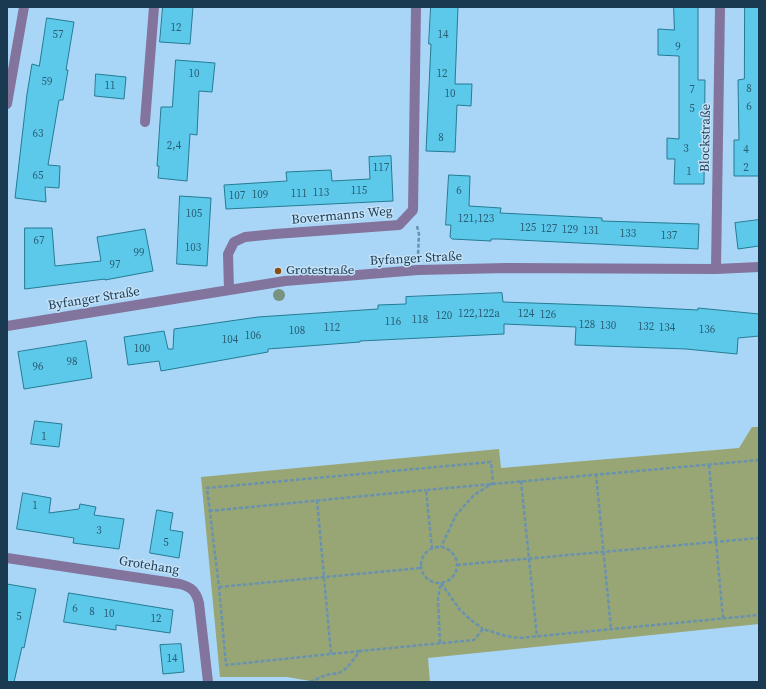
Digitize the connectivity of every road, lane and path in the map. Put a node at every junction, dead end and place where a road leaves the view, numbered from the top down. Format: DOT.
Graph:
graph roads {
  1 [pos="24,7"];
  2 [pos="154,7"];
  3 [pos="416,7"];
  4 [pos="720,7"];
  5 [pos="7,104"];
  6 [pos="145,122"];
  7 [pos="419,234"];
  8 [pos="759,267"];
  9 [pos="716,269"];
  10 [pos="418,270"];
  11 [pos="228,290"];
  12 [pos="7,326"];
  13 [pos="759,460"];
  14 [pos="710,465"];
  15 [pos="596,474"];
  16 [pos="521,480"];
  17 [pos="493,484"];
  18 [pos="426,490"];
  19 [pos="317,500"];
  20 [pos="209,511"];
  21 [pos="759,538"];
  22 [pos="716,542"];
  23 [pos="441,547"];
  24 [pos="432,549"];
  25 [pos="603,552"];
  26 [pos="7,558"];
  27 [pos="528,558"];
  28 [pos="457,565"];
  29 [pos="421,568"];
  30 [pos="325,577"];
  31 [pos="441,583"];
  32 [pos="219,587"];
  33 [pos="759,615"];
  34 [pos="723,618"];
  35 [pos="483,629"];
  36 [pos="610,629"];
  37 [pos="537,637"];
  38 [pos="440,644"];
  39 [pos="360,651"];
  40 [pos="331,654"];
  41 [pos="208,682"];
  42 [pos="310,682"];
  1 -- 5 [label="street"];
  2 -- 6 [label="street"];
  3 -- 11 [label="street, Bovermanns Weg"];
  4 -- 9 [label="street, Blockstraße"];
  7 -- 10 [label="path"];
  8 -- 9 [label="street, Byfanger Straße"];
  9 -- 10 [label="street, Byfanger Straße"];
  10 -- 11 [label="street, Byfanger Straße"];
  11 -- 12 [label="street, Byfanger Straße"];
  13 -- 14 [label="path"];
  14 -- 15 [label="path"];
  14 -- 22 [label="path"];
  15 -- 16 [label="path"];
  15 -- 25 [label="path"];
  16 -- 17 [label="path"];
  16 -- 27 [label="path"];
  17 -- 18 [label="path"];
  17 -- 20 [label="path"];
  17 -- 23 [label="path"];
  18 -- 19 [label="path"];
  18 -- 24 [label="path"];
  19 -- 20 [label="path"];
  19 -- 30 [label="path"];
  20 -- 32 [label="path"];
  21 -- 22 [label="path"];
  22 -- 25 [label="path"];
  22 -- 34 [label="path"];
  23 -- 24 [label="path"];
  23 -- 28 [label="path"];
  24 -- 29 [label="path"];
  25 -- 27 [label="path"];
  25 -- 36 [label="path"];
  26 -- 41 [label="street, Grotehang"];
  27 -- 28 [label="path"];
  27 -- 37 [label="path"];
  28 -- 31 [label="path"];
  29 -- 30 [label="path"];
  29 -- 31 [label="path"];
  30 -- 32 [label="path"];
  30 -- 40 [label="path"];
  31 -- 35 [label="path"];
  31 -- 38 [label="path"];
  32 -- 40 [label="path"];
  33 -- 34 [label="path"];
  34 -- 36 [label="path"];
  35 -- 37 [label="path"];
  35 -- 38 [label="path"];
  36 -- 37 [label="path"];
  38 -- 39 [label="path"];
  39 -- 40 [label="path"];
  39 -- 42 [label="path"];
}
